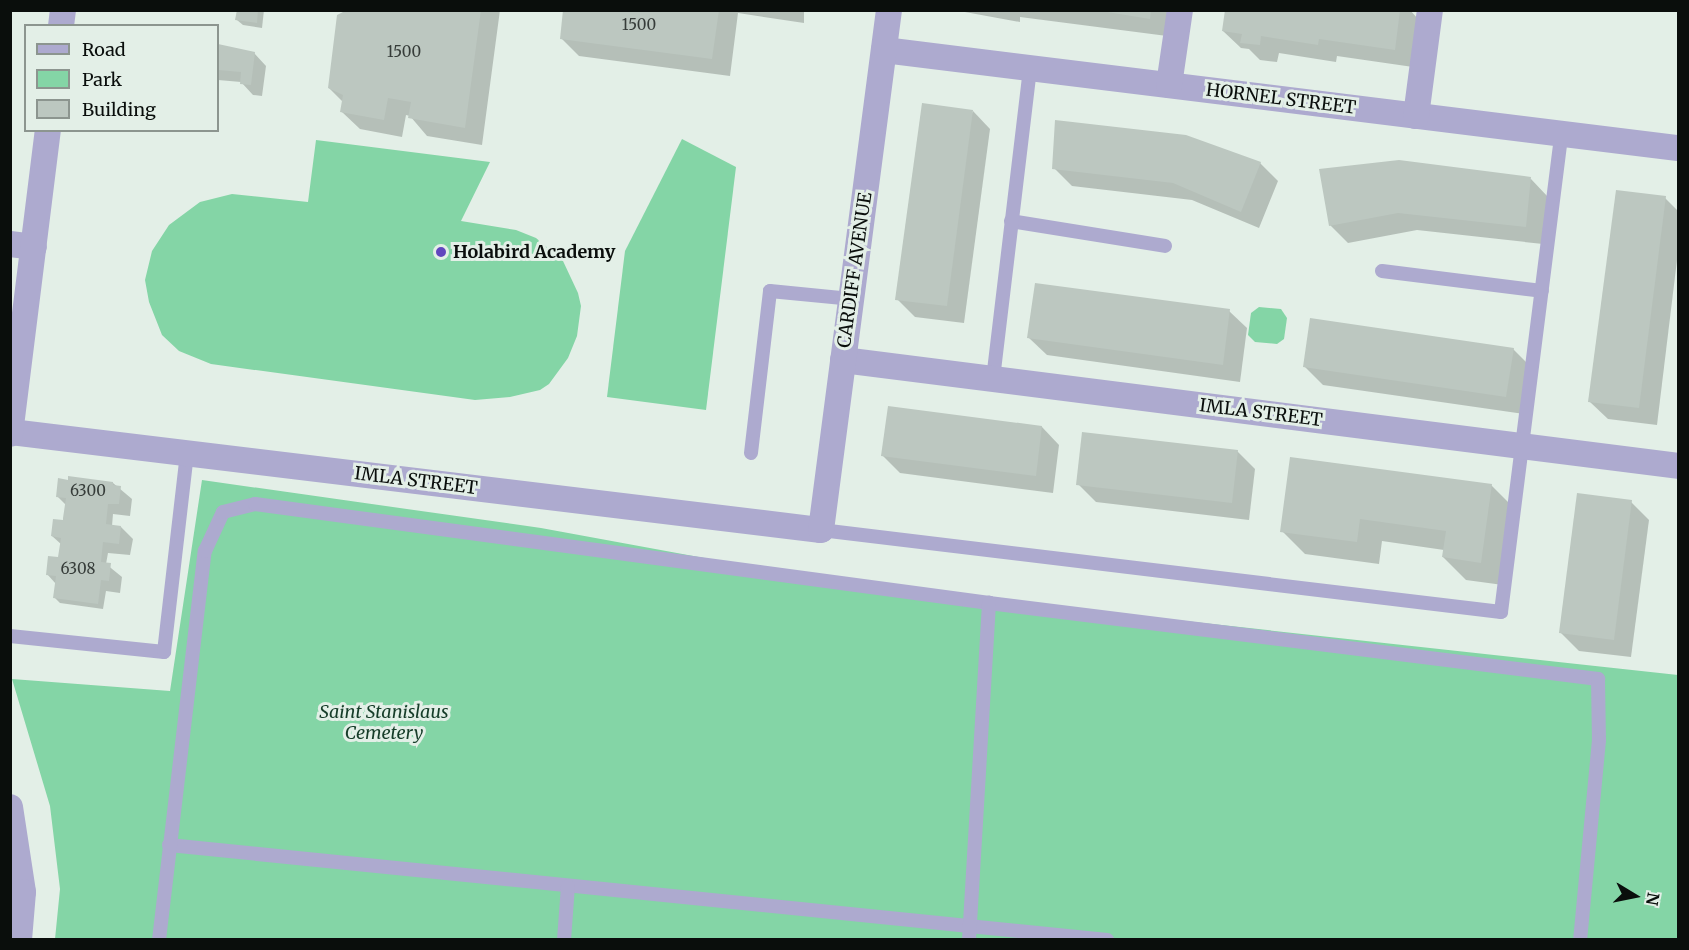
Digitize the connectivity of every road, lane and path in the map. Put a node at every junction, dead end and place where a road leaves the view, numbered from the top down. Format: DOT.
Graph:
graph roads {
  1 [pos="889,10"];
  2 [pos="1179,10"];
  3 [pos="1430,10"];
  4 [pos="884,50"];
  5 [pos="1030,68"];
  6 [pos="1169,86"];
  7 [pos="1416,116"];
  8 [pos="48,132"];
  9 [pos="1561,134"];
  10 [pos="1678,148"];
  11 [pos="1011,221"];
  12 [pos="22,246"];
  13 [pos="1165,246"];
  14 [pos="1382,272"];
  15 [pos="1542,291"];
  16 [pos="851,299"];
  17 [pos="843,360"];
  18 [pos="993,379"];
  19 [pos="11,433"];
  20 [pos="1524,447"];
  21 [pos="188,453"];
  22 [pos="751,453"];
  23 [pos="1678,466"];
  24 [pos="820,530"];
  25 [pos="989,603"];
  26 [pos="10,636"];
  27 [pos="10,807"];
  28 [pos="168,845"];
  29 [pos="568,886"];
  30 [pos="970,932"];
  31 [pos="19,939"];
  32 [pos="159,939"];
  33 [pos="564,939"];
  34 [pos="1107,939"];
  35 [pos="1580,939"];
  1 -- 4 [label="street, CARDIFF AVENUE"];
  2 -- 6 [label="street"];
  3 -- 7 [label="street"];
  4 -- 5 [label="street, HORNEL STREET"];
  4 -- 16 [label="street, CARDIFF AVENUE"];
  5 -- 6 [label="street, HORNEL STREET"];
  5 -- 11 [label="lane"];
  6 -- 7 [label="street, HORNEL STREET"];
  7 -- 9 [label="street, HORNEL STREET"];
  8 -- 12 [label="street"];
  9 -- 10 [label="street, HORNEL STREET"];
  9 -- 15 [label="lane"];
  11 -- 13 [label="lane"];
  11 -- 18 [label="lane"];
  12 -- 19 [label="street"];
  14 -- 15 [label="lane"];
  15 -- 20 [label="lane"];
  16 -- 17 [label="street, CARDIFF AVENUE"];
  16 -- 22 [label="lane"];
  17 -- 18 [label="street, IMLA STREET"];
  17 -- 24 [label="street, CARDIFF AVENUE"];
  18 -- 20 [label="street, IMLA STREET"];
  19 -- 21 [label="street, IMLA STREET"];
  20 -- 23 [label="street, IMLA STREET"];
  20 -- 24 [label="lane"];
  21 -- 24 [label="street, IMLA STREET"];
  21 -- 26 [label="lane"];
  25 -- 28 [label="lane"];
  25 -- 30 [label="lane"];
  25 -- 35 [label="lane"];
  27 -- 31 [label="street"];
  28 -- 29 [label="lane"];
  28 -- 32 [label="lane"];
  29 -- 30 [label="lane"];
  29 -- 33 [label="lane"];
  30 -- 34 [label="lane"];
}
